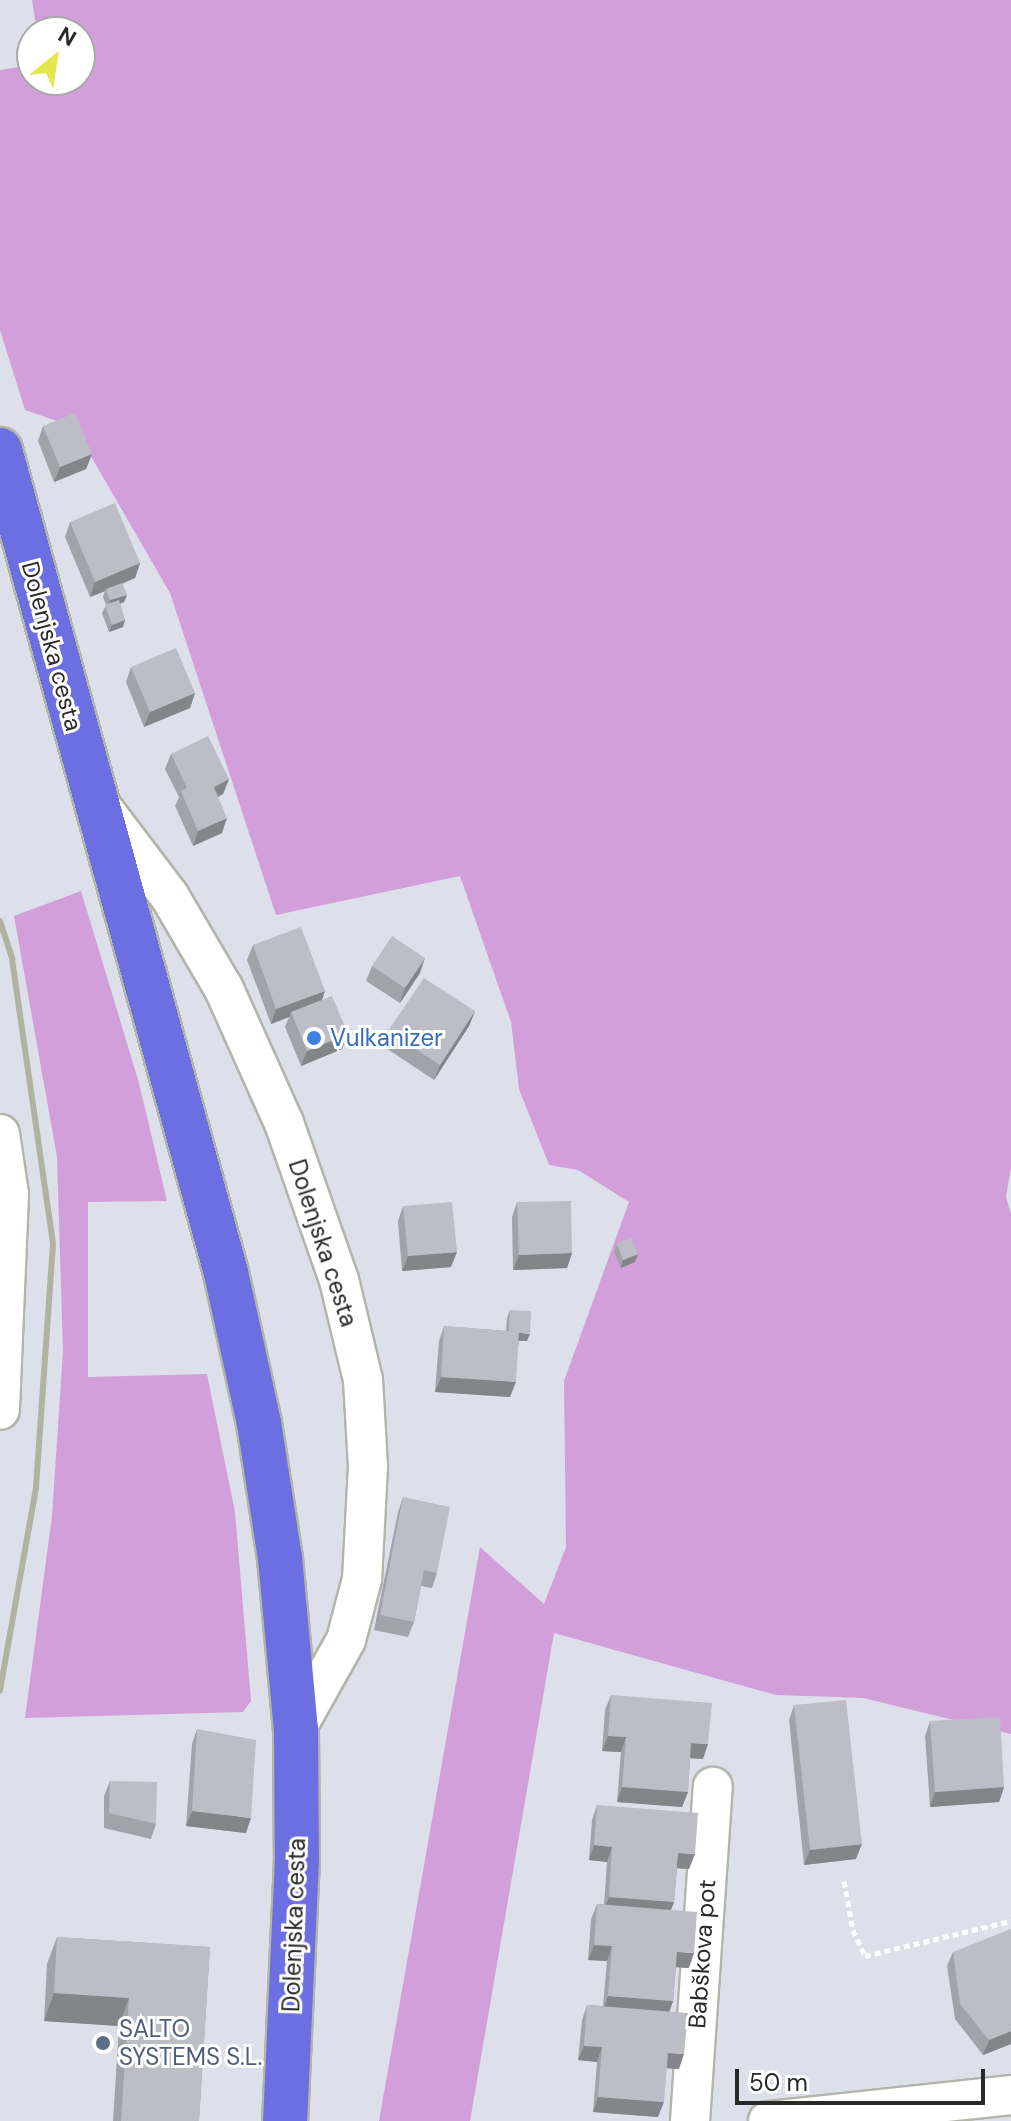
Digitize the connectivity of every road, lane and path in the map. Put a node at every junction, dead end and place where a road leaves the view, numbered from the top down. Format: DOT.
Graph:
graph roads {
  1 [pos="0,450"];
  2 [pos="93,796"];
  3 [pos="0,1134"];
  4 [pos="3,1361"];
  5 [pos="0,1410"];
  6 [pos="296,1729"];
  7 [pos="713,1787"];
  8 [pos="844,1881"];
  9 [pos="1011,1921"];
  10 [pos="1011,2095"];
  11 [pos="285,2121"];
  12 [pos="690,2121"];
  13 [pos="768,2121"];
  1 -- 2 [label="main road, Dolenjska cesta"];
  2 -- 6 [label="main road, Dolenjska cesta"];
  2 -- 6 [label="street, Dolenjska cesta"];
  3 -- 4 [label="street"];
  4 -- 5 [label="street"];
  6 -- 11 [label="main road, Dolenjska cesta"];
  7 -- 12 [label="street, Babškova pot"];
  8 -- 9 [label="path"];
  10 -- 13 [label="street"];
}
